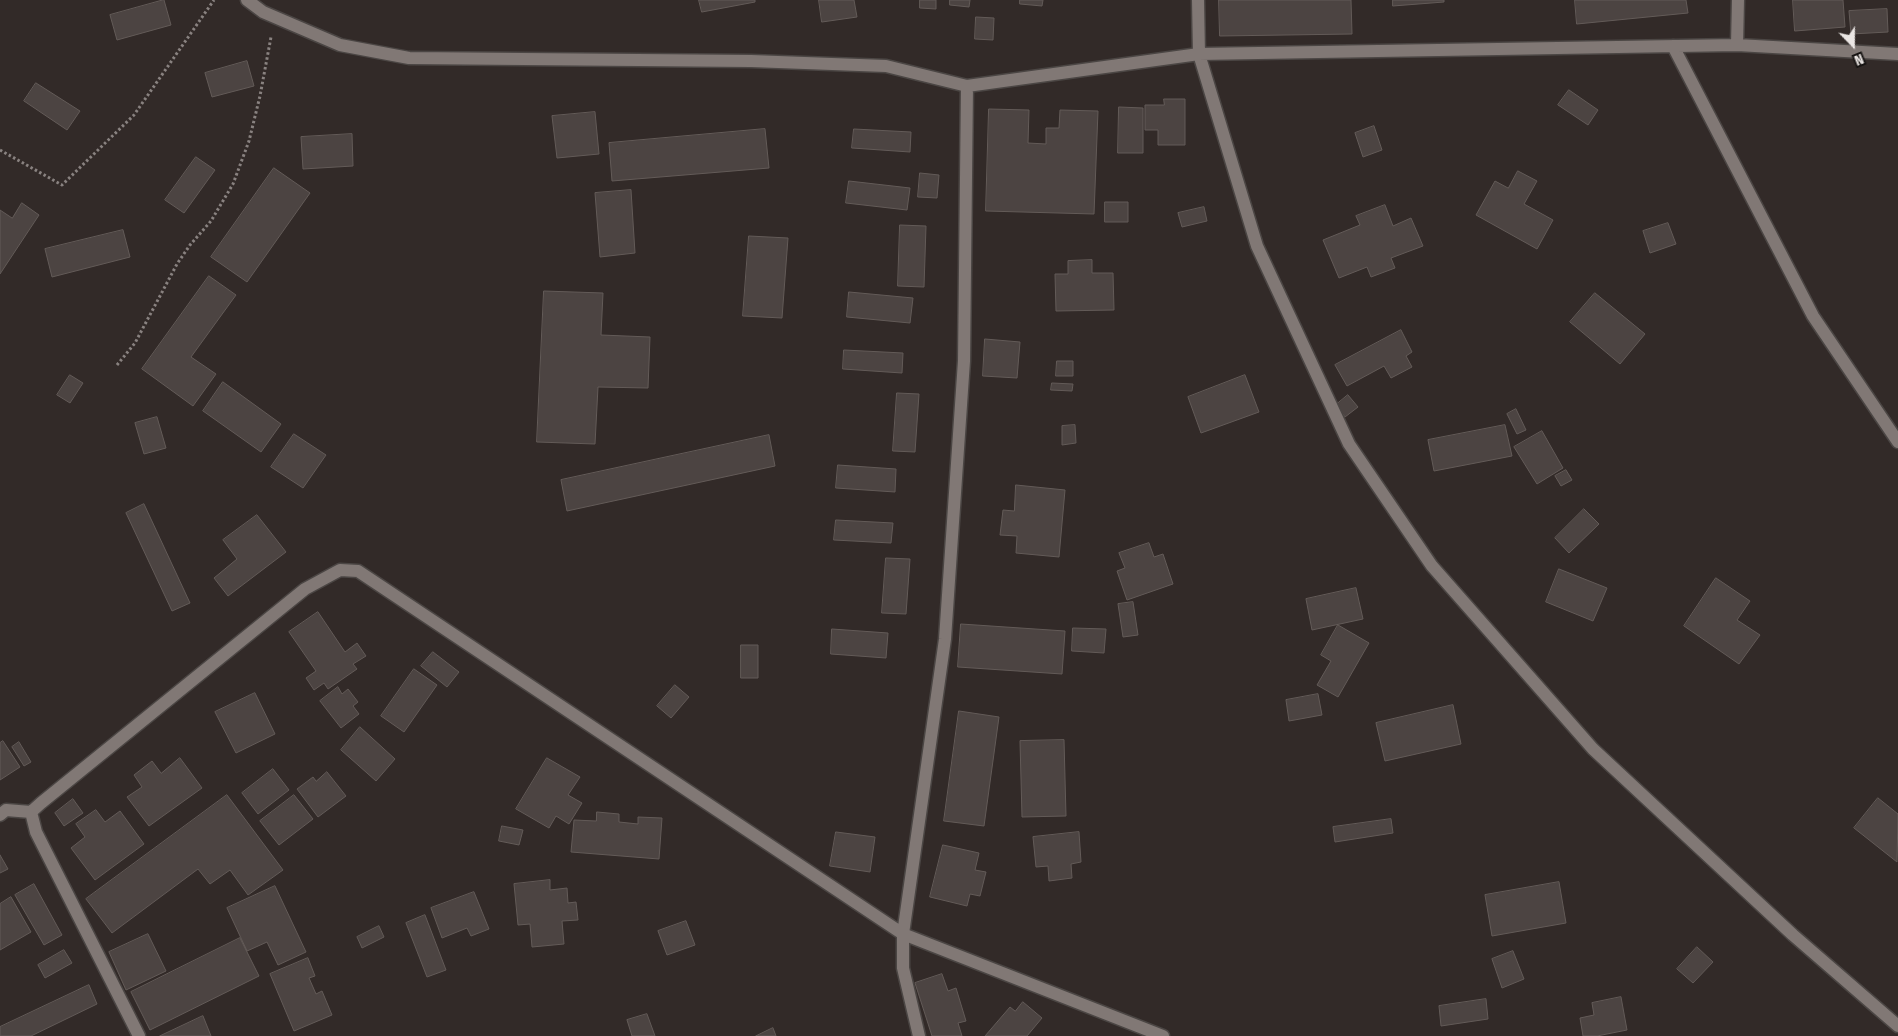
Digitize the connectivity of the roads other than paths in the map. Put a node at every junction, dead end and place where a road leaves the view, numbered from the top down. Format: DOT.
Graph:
graph roads {
  1 [pos="247,0"];
  2 [pos="1198,0"];
  3 [pos="1738,0"];
  4 [pos="1737,45"];
  5 [pos="1673,46"];
  6 [pos="1199,54"];
  7 [pos="1898,54"];
  8 [pos="967,86"];
  9 [pos="1898,442"];
  10 [pos="31,812"];
  11 [pos="0,814"];
  12 [pos="903,934"];
  13 [pos="1898,1026"];
  14 [pos="139,1036"];
  15 [pos="919,1036"];
  16 [pos="1163,1036"];
  1 -- 8 [label="street"];
  2 -- 6 [label="street"];
  3 -- 4 [label="street"];
  4 -- 5 [label="street"];
  4 -- 7 [label="street"];
  5 -- 6 [label="street"];
  5 -- 9 [label="street"];
  6 -- 8 [label="street"];
  6 -- 13 [label="street"];
  8 -- 12 [label="street"];
  10 -- 11 [label="street"];
  10 -- 12 [label="street"];
  10 -- 14 [label="street"];
  12 -- 15 [label="street"];
  12 -- 16 [label="street"];
}
